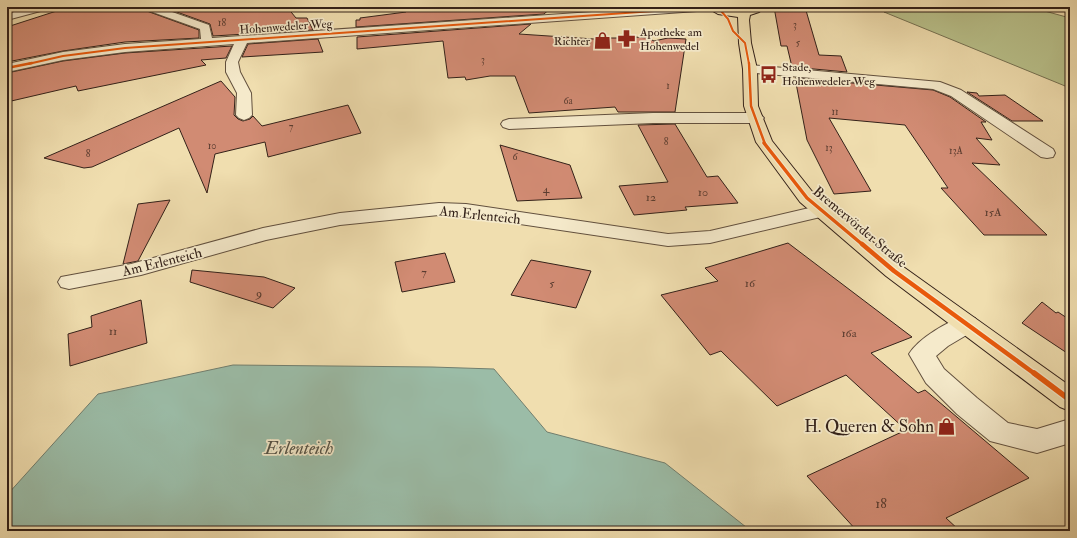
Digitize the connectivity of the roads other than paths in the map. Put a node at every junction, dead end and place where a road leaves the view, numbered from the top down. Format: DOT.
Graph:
graph roads {
  1 [pos="44,7"];
  2 [pos="148,7"];
  3 [pos="760,7"];
  4 [pos="769,7"];
  5 [pos="714,8"];
  6 [pos="484,12"];
  7 [pos="745,13"];
  8 [pos="7,17"];
  9 [pos="492,23"];
  10 [pos="752,32"];
  11 [pos="242,40"];
  12 [pos="207,42"];
  13 [pos="7,68"];
  14 [pos="750,68"];
  15 [pos="244,115"];
  16 [pos="756,118"];
  17 [pos="509,124"];
  18 [pos="1047,153"];
  19 [pos="822,211"];
  20 [pos="69,282"];
  21 [pos="966,324"];
  22 [pos="1070,400"];
  23 [pos="1070,431"];
  1 -- 8 [label="street"];
  2 -- 12 [label="street"];
  3 -- 7 [label="main road"];
  4 -- 10 [label="main road"];
  5 -- 7 [label="main road"];
  5 -- 9 [label="street, Hohenwedeler Weg"];
  5 -- 10 [label="main road"];
  6 -- 9 [label="street"];
  7 -- 10 [label="main road, Bremervörder Straße"];
  9 -- 11 [label="street, Hohenwedeler Weg"];
  10 -- 14 [label="main road, Bremervörder Straße"];
  11 -- 12 [label="street, Hohenwedeler Weg"];
  11 -- 15 [label="street"];
  12 -- 13 [label="street, Hohenwedeler Weg"];
  14 -- 16 [label="main road, Bremervörder Straße"];
  14 -- 18 [label="street"];
  16 -- 17 [label="street"];
  16 -- 19 [label="main road, Bremervörder Straße"];
  19 -- 20 [label="street, Am Erlenteich"];
  19 -- 21 [label="main road, Bremervörder Straße"];
  21 -- 22 [label="main road, Bremervörder Straße"];
  21 -- 23 [label="street"];
}
